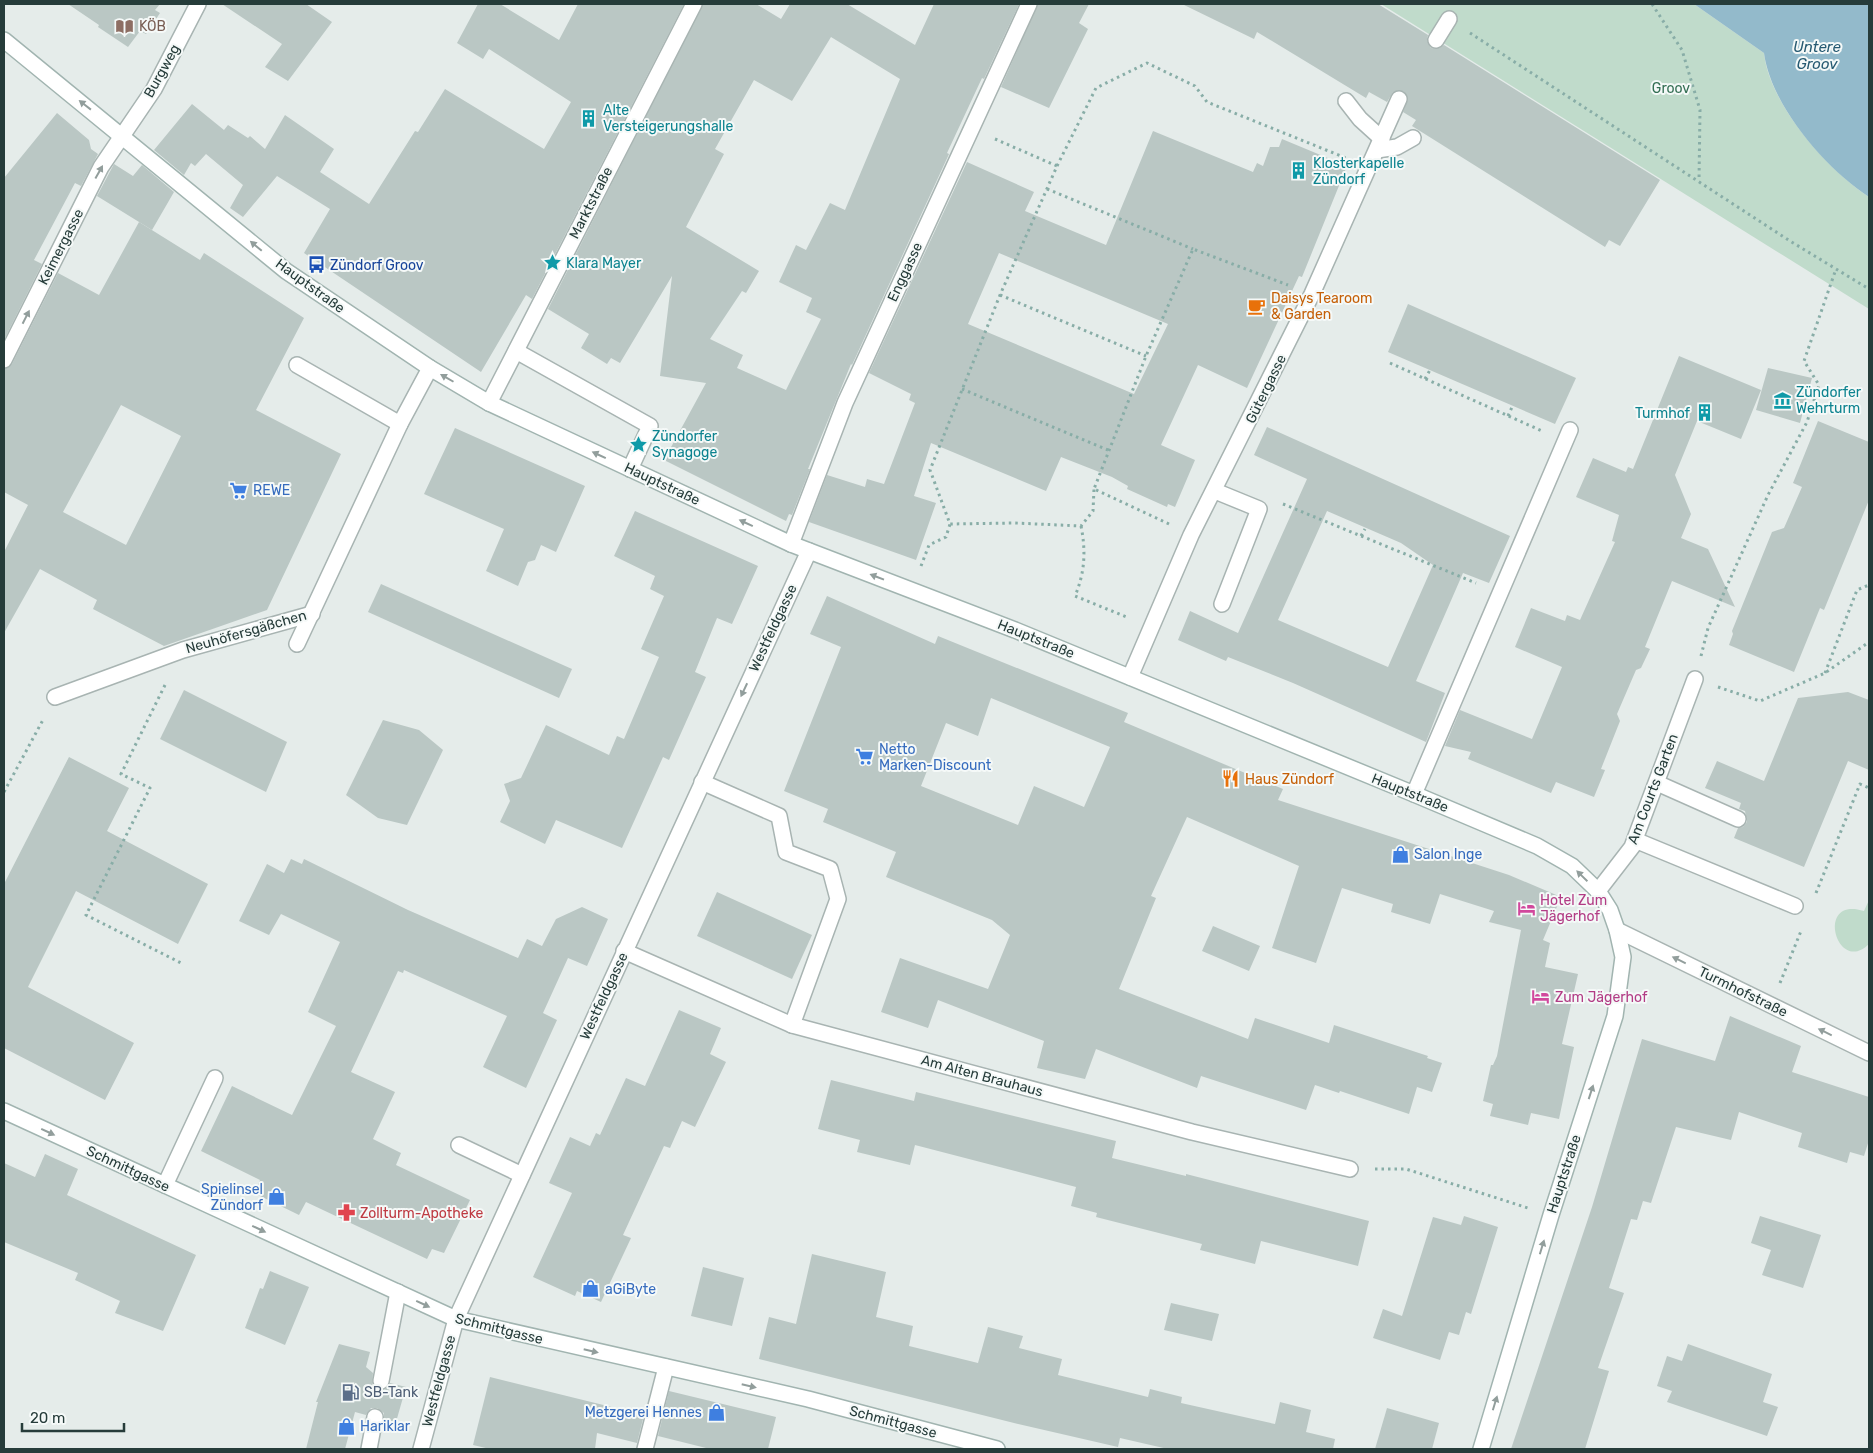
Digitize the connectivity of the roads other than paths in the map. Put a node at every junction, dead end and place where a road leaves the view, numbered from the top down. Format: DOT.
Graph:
graph roads {
  1 [pos="198,4"];
  2 [pos="694,4"];
  3 [pos="1029,4"];
  4 [pos="1449,19"];
  5 [pos="4,40"];
  6 [pos="1436,40"];
  7 [pos="1399,99"];
  8 [pos="1346,101"];
  9 [pos="122,136"];
  10 [pos="1413,138"];
  11 [pos="1379,145"];
  12 [pos="516,350"];
  13 [pos="4,360"];
  14 [pos="297,365"];
  15 [pos="430,368"];
  16 [pos="489,403"];
  17 [pos="400,424"];
  18 [pos="1568,436"];
  19 [pos="630,469"];
  20 [pos="1215,491"];
  21 [pos="791,544"];
  22 [pos="809,551"];
  23 [pos="1222,604"];
  24 [pos="312,614"];
  25 [pos="297,644"];
  26 [pos="1130,677"];
  27 [pos="1695,679"];
  28 [pos="55,697"];
  29 [pos="702,782"];
  30 [pos="1657,783"];
  31 [pos="1414,794"];
  32 [pos="1738,819"];
  33 [pos="1635,840"];
  34 [pos="1598,891"];
  35 [pos="1795,906"];
  36 [pos="1617,930"];
  37 [pos="624,951"];
  38 [pos="792,1025"];
  39 [pos="1869,1053"];
  40 [pos="215,1078"];
  41 [pos="4,1111"];
  42 [pos="459,1144"];
  43 [pos="1350,1169"];
  44 [pos="522,1175"];
  45 [pos="165,1185"];
  46 [pos="398,1292"];
  47 [pos="456,1319"];
  48 [pos="666,1367"];
  49 [pos="381,1381"];
  50 [pos="375,1417"];
  51 [pos="369,1449"];
  52 [pos="421,1449"];
  53 [pos="645,1449"];
  54 [pos="997,1449"];
  55 [pos="1481,1449"];
  1 -- 9 [label="street, Burgweg"];
  2 -- 12 [label="street, Marktstraße"];
  3 -- 21 [label="street, Enggasse"];
  4 -- 6 [label="street"];
  9 -- 5 [label="street, Hauptstraße, one-way"];
  7 -- 11 [label="street, Gütergasse"];
  8 -- 11 [label="street"];
  13 -- 9 [label="street, Keimergasse, one-way"];
  15 -- 9 [label="street, Hauptstraße, one-way"];
  10 -- 11 [label="street"];
  11 -- 20 [label="street, Gütergasse"];
  12 -- 16 [label="street, Marktstraße"];
  12 -- 19 [label="street"];
  14 -- 17 [label="street"];
  16 -- 15 [label="street, Hauptstraße, one-way"];
  15 -- 17 [label="street, Neuhöfersgäßchen"];
  19 -- 16 [label="street, Hauptstraße, one-way"];
  17 -- 24 [label="street, Neuhöfersgäßchen"];
  18 -- 31 [label="street"];
  21 -- 19 [label="street, Hauptstraße, one-way"];
  20 -- 23 [label="street"];
  20 -- 26 [label="street, Gütergasse"];
  21 -- 22 [label="street, Hauptstraße"];
  26 -- 22 [label="street, Hauptstraße, one-way"];
  22 -- 29 [label="street, Westfeldgasse, one-way"];
  24 -- 25 [label="street"];
  24 -- 28 [label="street, Neuhöfersgäßchen"];
  26 -- 31 [label="street, Hauptstraße"];
  27 -- 30 [label="street, Am Courts Garten"];
  29 -- 37 [label="street, Westfeldgasse"];
  29 -- 38 [label="street"];
  30 -- 32 [label="street"];
  30 -- 33 [label="street, Am Courts Garten"];
  34 -- 31 [label="street, Hauptstraße, one-way"];
  33 -- 34 [label="street, Am Courts Garten"];
  33 -- 35 [label="street"];
  34 -- 36 [label="street, Hauptstraße"];
  39 -- 36 [label="street, Turmhofstraße, one-way"];
  55 -- 36 [label="street, Hauptstraße, one-way"];
  37 -- 38 [label="street, Am Alten Brauhaus"];
  37 -- 44 [label="street, Westfeldgasse"];
  38 -- 43 [label="street, Am Alten Brauhaus"];
  40 -- 45 [label="street"];
  41 -- 45 [label="street, Schmittgasse, one-way"];
  42 -- 44 [label="street"];
  44 -- 47 [label="street, Westfeldgasse"];
  45 -- 46 [label="street, Schmittgasse, one-way"];
  46 -- 47 [label="street, Schmittgasse, one-way"];
  46 -- 49 [label="street"];
  47 -- 48 [label="street, Schmittgasse, one-way"];
  47 -- 52 [label="street, Westfeldgasse"];
  48 -- 53 [label="street"];
  48 -- 54 [label="street, Schmittgasse, one-way"];
  50 -- 51 [label="street"];
}
